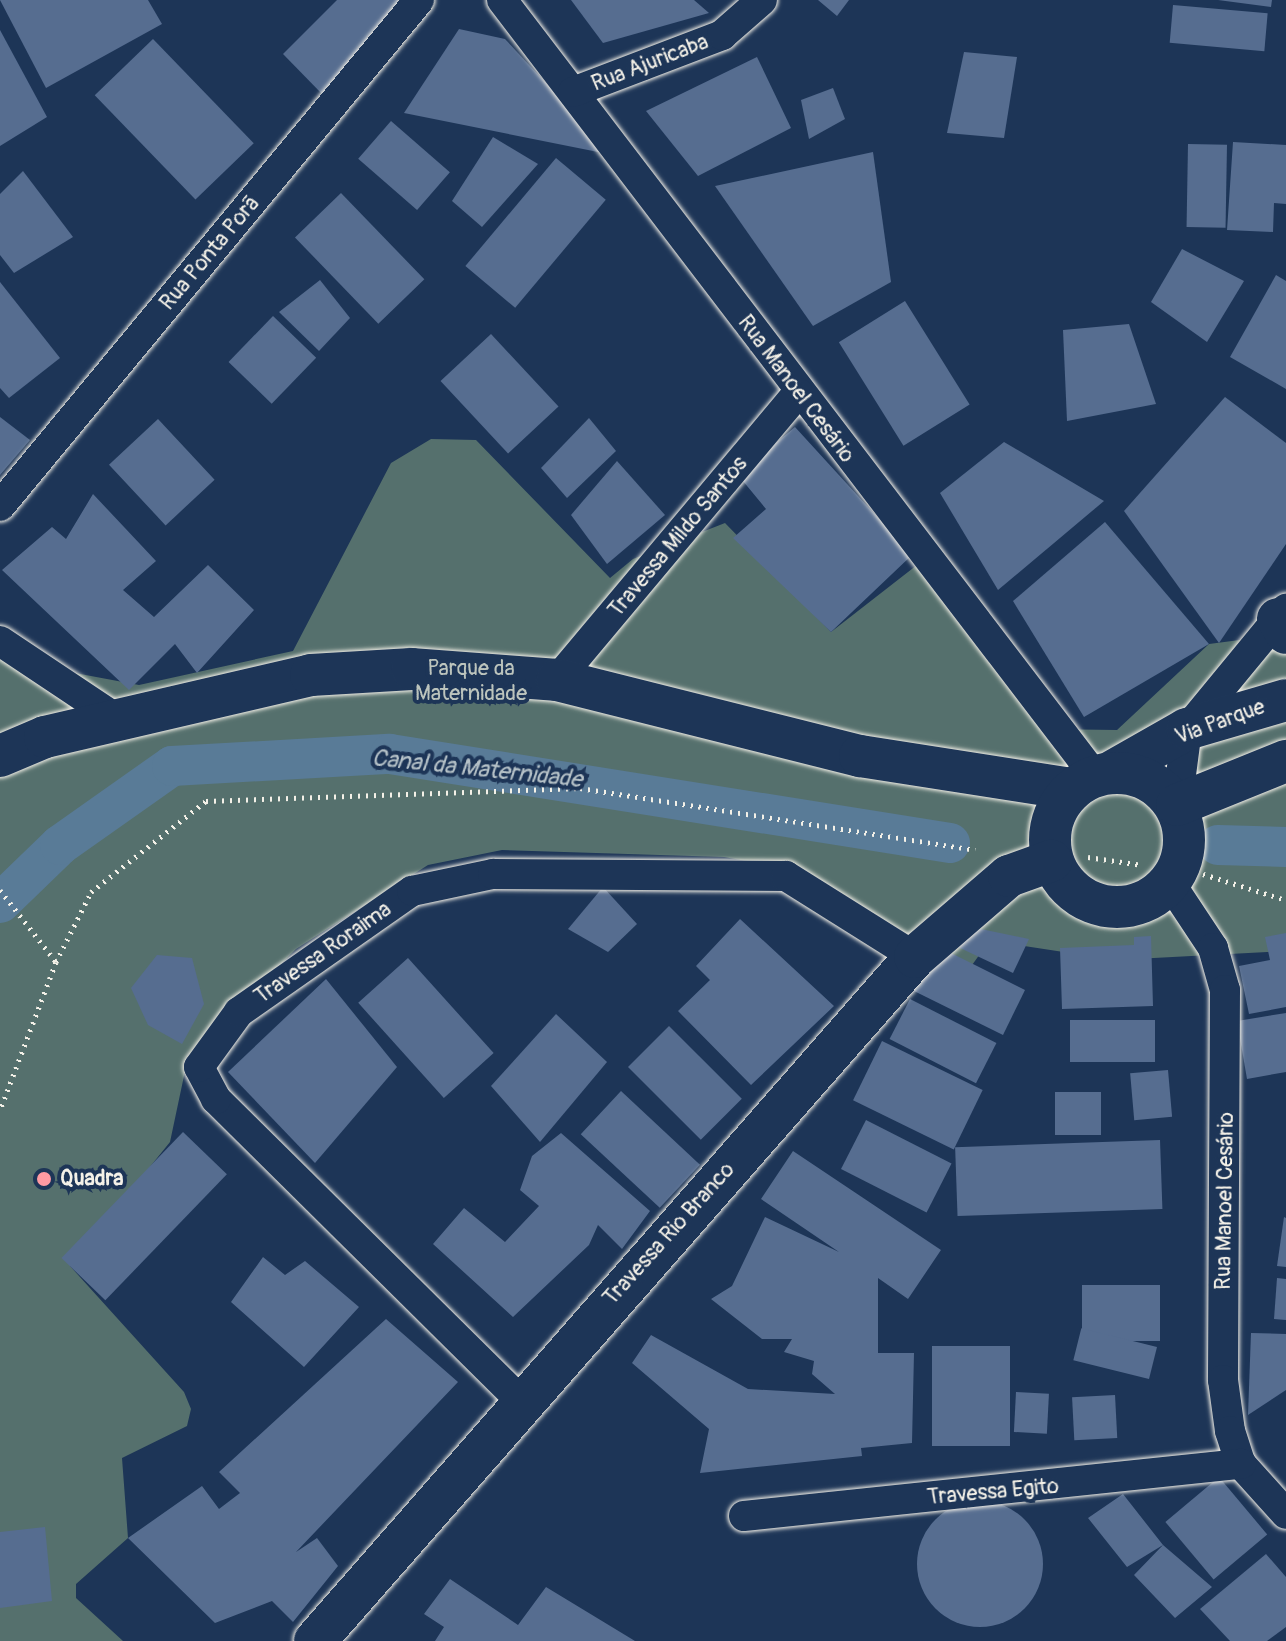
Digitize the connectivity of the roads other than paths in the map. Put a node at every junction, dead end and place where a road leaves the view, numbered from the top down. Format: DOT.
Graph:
graph roads {
  1 [pos="419,0"];
  2 [pos="502,0"];
  3 [pos="762,0"];
  4 [pos="573,92"];
  5 [pos="798,393"];
  6 [pos="0,506"];
  7 [pos="1283,620"];
  8 [pos="0,641"];
  9 [pos="557,680"];
  10 [pos="1286,700"];
  11 [pos="117,719"];
  12 [pos="1187,729"];
  13 [pos="0,756"];
  14 [pos="1286,761"];
  15 [pos="1093,778"];
  16 [pos="1177,805"];
  17 [pos="1051,856"];
  18 [pos="1174,876"];
  19 [pos="915,957"];
  20 [pos="521,1401"];
  21 [pos="1241,1464"];
  22 [pos="1286,1514"];
  23 [pos="744,1516"];
  24 [pos="315,1641"];
  1 -- 6 [label="street, Rua Ponta Porã"];
  2 -- 4 [label="street, Rua Manoel Cesário"];
  3 -- 4 [label="street, Rua Ajuricaba"];
  4 -- 5 [label="street, Rua Manoel Cesário"];
  5 -- 9 [label="street, Travessa Mildo Santos"];
  5 -- 15 [label="street, Rua Manoel Cesário"];
  7 -- 12 [label="street"];
  8 -- 11 [label="street"];
  9 -- 11 [label="street"];
  9 -- 15 [label="street"];
  10 -- 12 [label="street, Via Parque"];
  11 -- 13 [label="street"];
  12 -- 15 [label="street, Via Parque"];
  12 -- 16 [label="street"];
  14 -- 16 [label="street"];
  15 -- 16 [label="street"];
  15 -- 17 [label="street"];
  16 -- 18 [label="street"];
  17 -- 18 [label="street"];
  17 -- 19 [label="street, Travessa Rio Branco"];
  18 -- 21 [label="street, Rua Manoel Cesário"];
  19 -- 20 [label="street, Travessa Rio Branco"];
  19 -- 20 [label="street, Travessa Roraima"];
  20 -- 24 [label="street, Travessa Rio Branco"];
  21 -- 22 [label="street, Rua Manoel Cesário"];
  21 -- 23 [label="street, Travessa Egito"];
}
